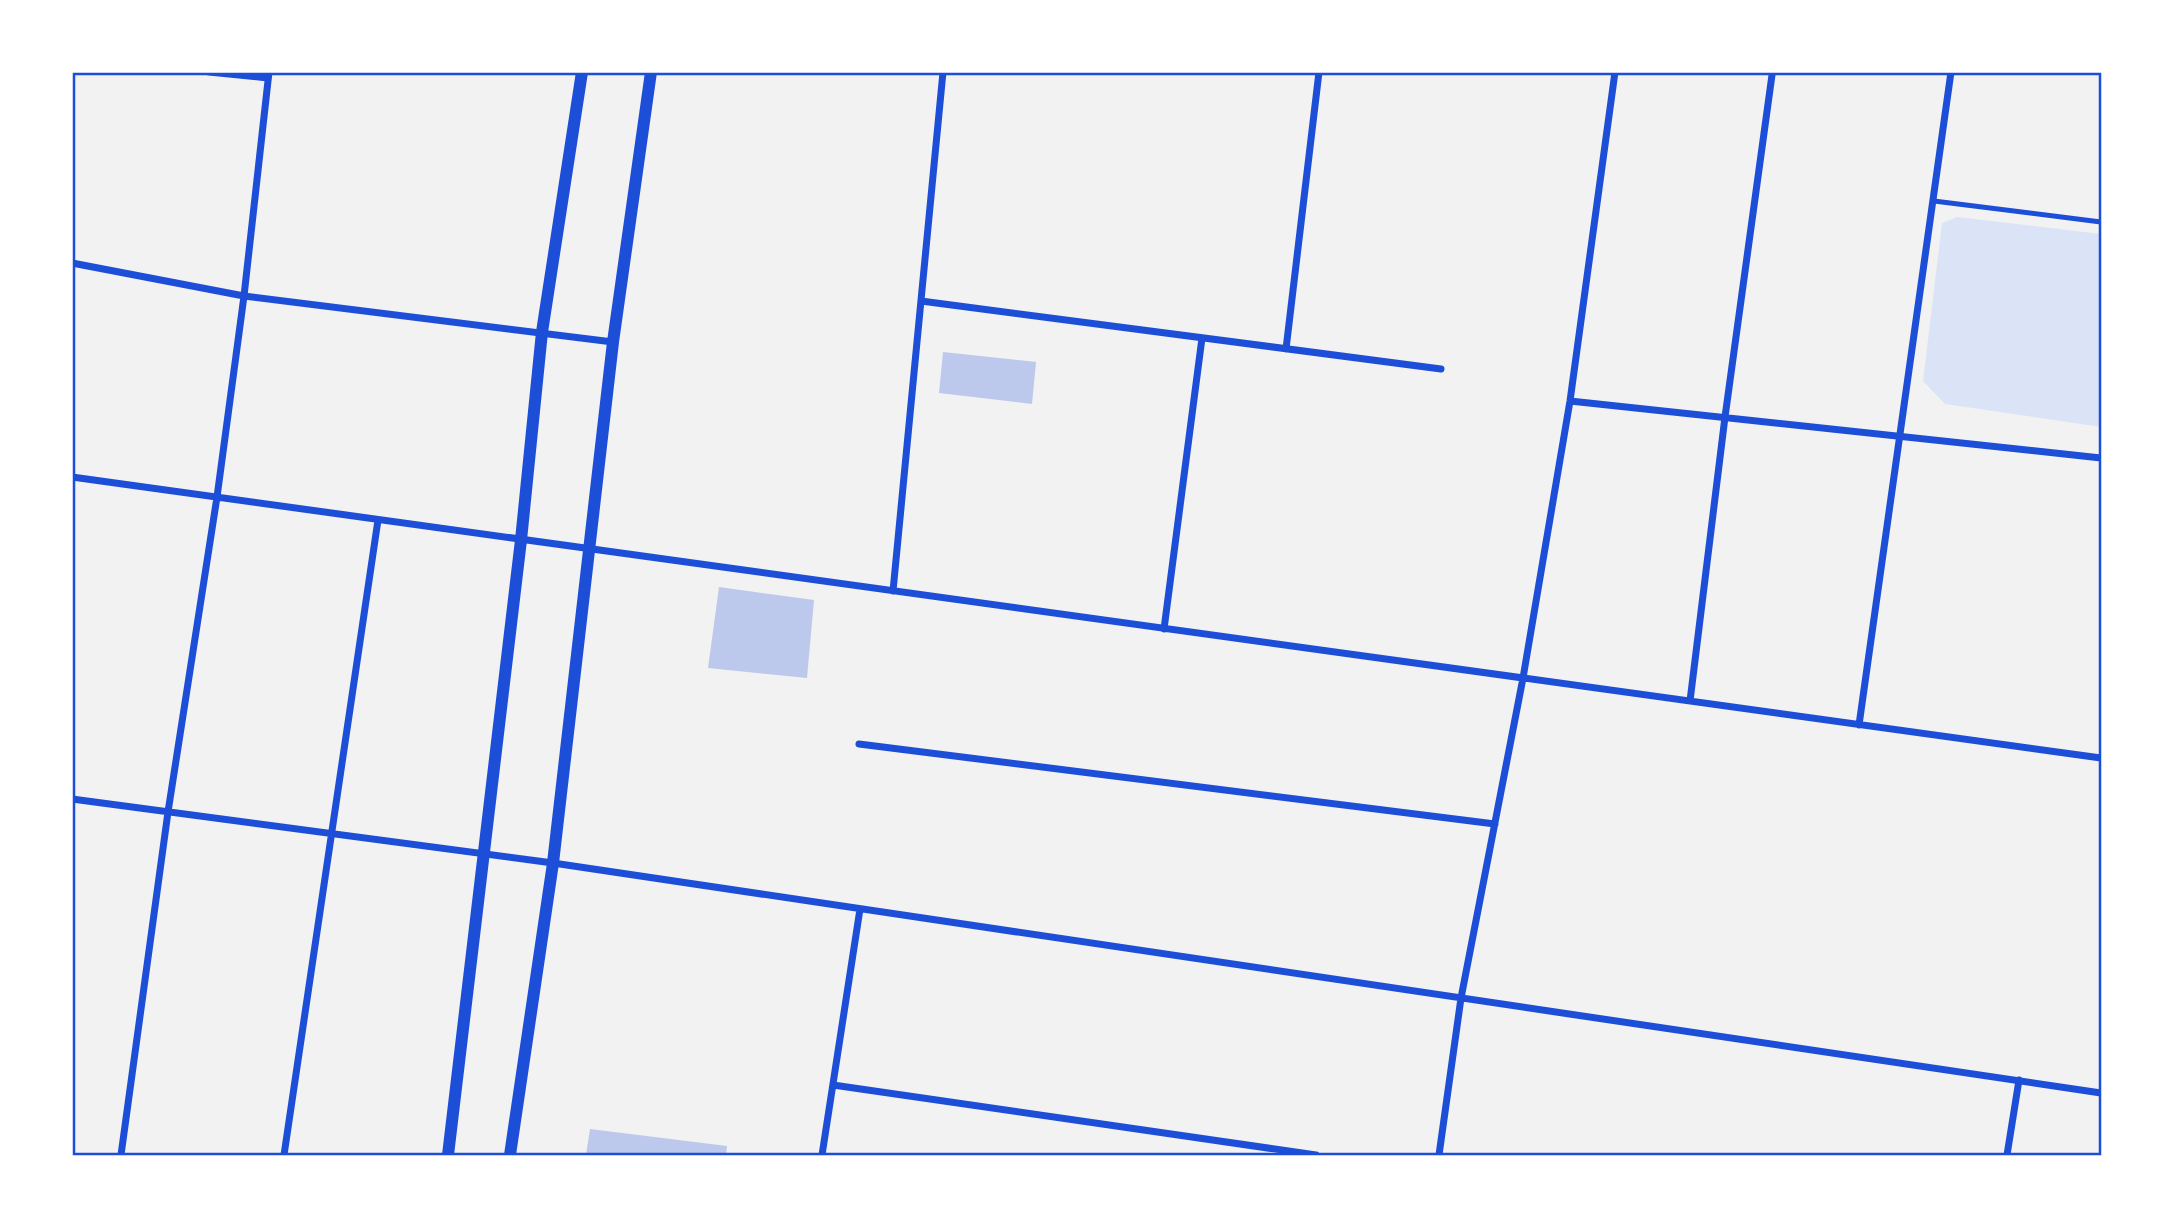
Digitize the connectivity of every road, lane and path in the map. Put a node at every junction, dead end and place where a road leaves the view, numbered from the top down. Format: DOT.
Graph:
graph roads {
  1 [pos="209,72"];
  2 [pos="582,72"];
  3 [pos="651,72"];
  4 [pos="943,72"];
  5 [pos="1320,72"];
  6 [pos="1615,72"];
  7 [pos="1951,72"];
  8 [pos="269,75"];
  9 [pos="1772,75"];
  10 [pos="1934,201"];
  11 [pos="2101,222"];
  12 [pos="72,263"];
  13 [pos="244,296"];
  14 [pos="921,301"];
  15 [pos="542,332"];
  16 [pos="1202,338"];
  17 [pos="613,342"];
  18 [pos="1286,349"];
  19 [pos="1441,369"];
  20 [pos="1570,401"];
  21 [pos="1725,418"];
  22 [pos="1899,436"];
  23 [pos="2101,458"];
  24 [pos="72,477"];
  25 [pos="216,497"];
  26 [pos="378,520"];
  27 [pos="520,540"];
  28 [pos="590,550"];
  29 [pos="893,591"];
  30 [pos="1164,629"];
  31 [pos="1523,678"];
  32 [pos="1690,701"];
  33 [pos="1859,725"];
  34 [pos="859,744"];
  35 [pos="2101,758"];
  36 [pos="72,799"];
  37 [pos="168,812"];
  38 [pos="1495,824"];
  39 [pos="331,834"];
  40 [pos="484,854"];
  41 [pos="553,863"];
  42 [pos="860,909"];
  43 [pos="1461,998"];
  44 [pos="2019,1080"];
  45 [pos="833,1085"];
  46 [pos="2101,1093"];
  47 [pos="121,1155"];
  48 [pos="284,1155"];
  49 [pos="448,1155"];
  50 [pos="510,1155"];
  51 [pos="822,1155"];
  52 [pos="1316,1155"];
  53 [pos="1439,1155"];
  54 [pos="2007,1155"];
  1 -- 8 [label="street"];
  2 -- 15 [label="street"];
  3 -- 17 [label="street"];
  4 -- 14 [label="street"];
  5 -- 18 [label="street"];
  6 -- 20 [label="street"];
  7 -- 10 [label="street"];
  8 -- 13 [label="street"];
  9 -- 21 [label="street"];
  10 -- 11 [label="lane"];
  10 -- 22 [label="street"];
  12 -- 13 [label="street"];
  13 -- 15 [label="street"];
  13 -- 25 [label="street"];
  14 -- 16 [label="street"];
  14 -- 29 [label="street"];
  15 -- 17 [label="street"];
  15 -- 27 [label="street"];
  16 -- 18 [label="street"];
  16 -- 30 [label="street"];
  17 -- 28 [label="street"];
  18 -- 19 [label="street"];
  20 -- 21 [label="street"];
  20 -- 31 [label="street"];
  21 -- 22 [label="street"];
  21 -- 32 [label="street"];
  22 -- 23 [label="street"];
  22 -- 33 [label="street"];
  24 -- 25 [label="street"];
  25 -- 26 [label="street"];
  25 -- 37 [label="street"];
  26 -- 27 [label="street"];
  26 -- 39 [label="street"];
  27 -- 28 [label="street"];
  27 -- 40 [label="street"];
  28 -- 29 [label="street"];
  28 -- 41 [label="street"];
  29 -- 30 [label="street"];
  30 -- 31 [label="street"];
  31 -- 32 [label="street"];
  31 -- 38 [label="street"];
  32 -- 33 [label="street"];
  33 -- 35 [label="street"];
  34 -- 38 [label="street"];
  36 -- 37 [label="street"];
  37 -- 39 [label="street"];
  37 -- 47 [label="street"];
  38 -- 43 [label="street"];
  39 -- 40 [label="street"];
  39 -- 48 [label="street"];
  40 -- 41 [label="street"];
  40 -- 49 [label="street"];
  41 -- 42 [label="street"];
  41 -- 50 [label="street"];
  42 -- 43 [label="street"];
  42 -- 45 [label="street"];
  43 -- 44 [label="street"];
  43 -- 53 [label="street"];
  44 -- 46 [label="street"];
  44 -- 54 [label="street"];
  45 -- 51 [label="street"];
  45 -- 52 [label="street"];
}
